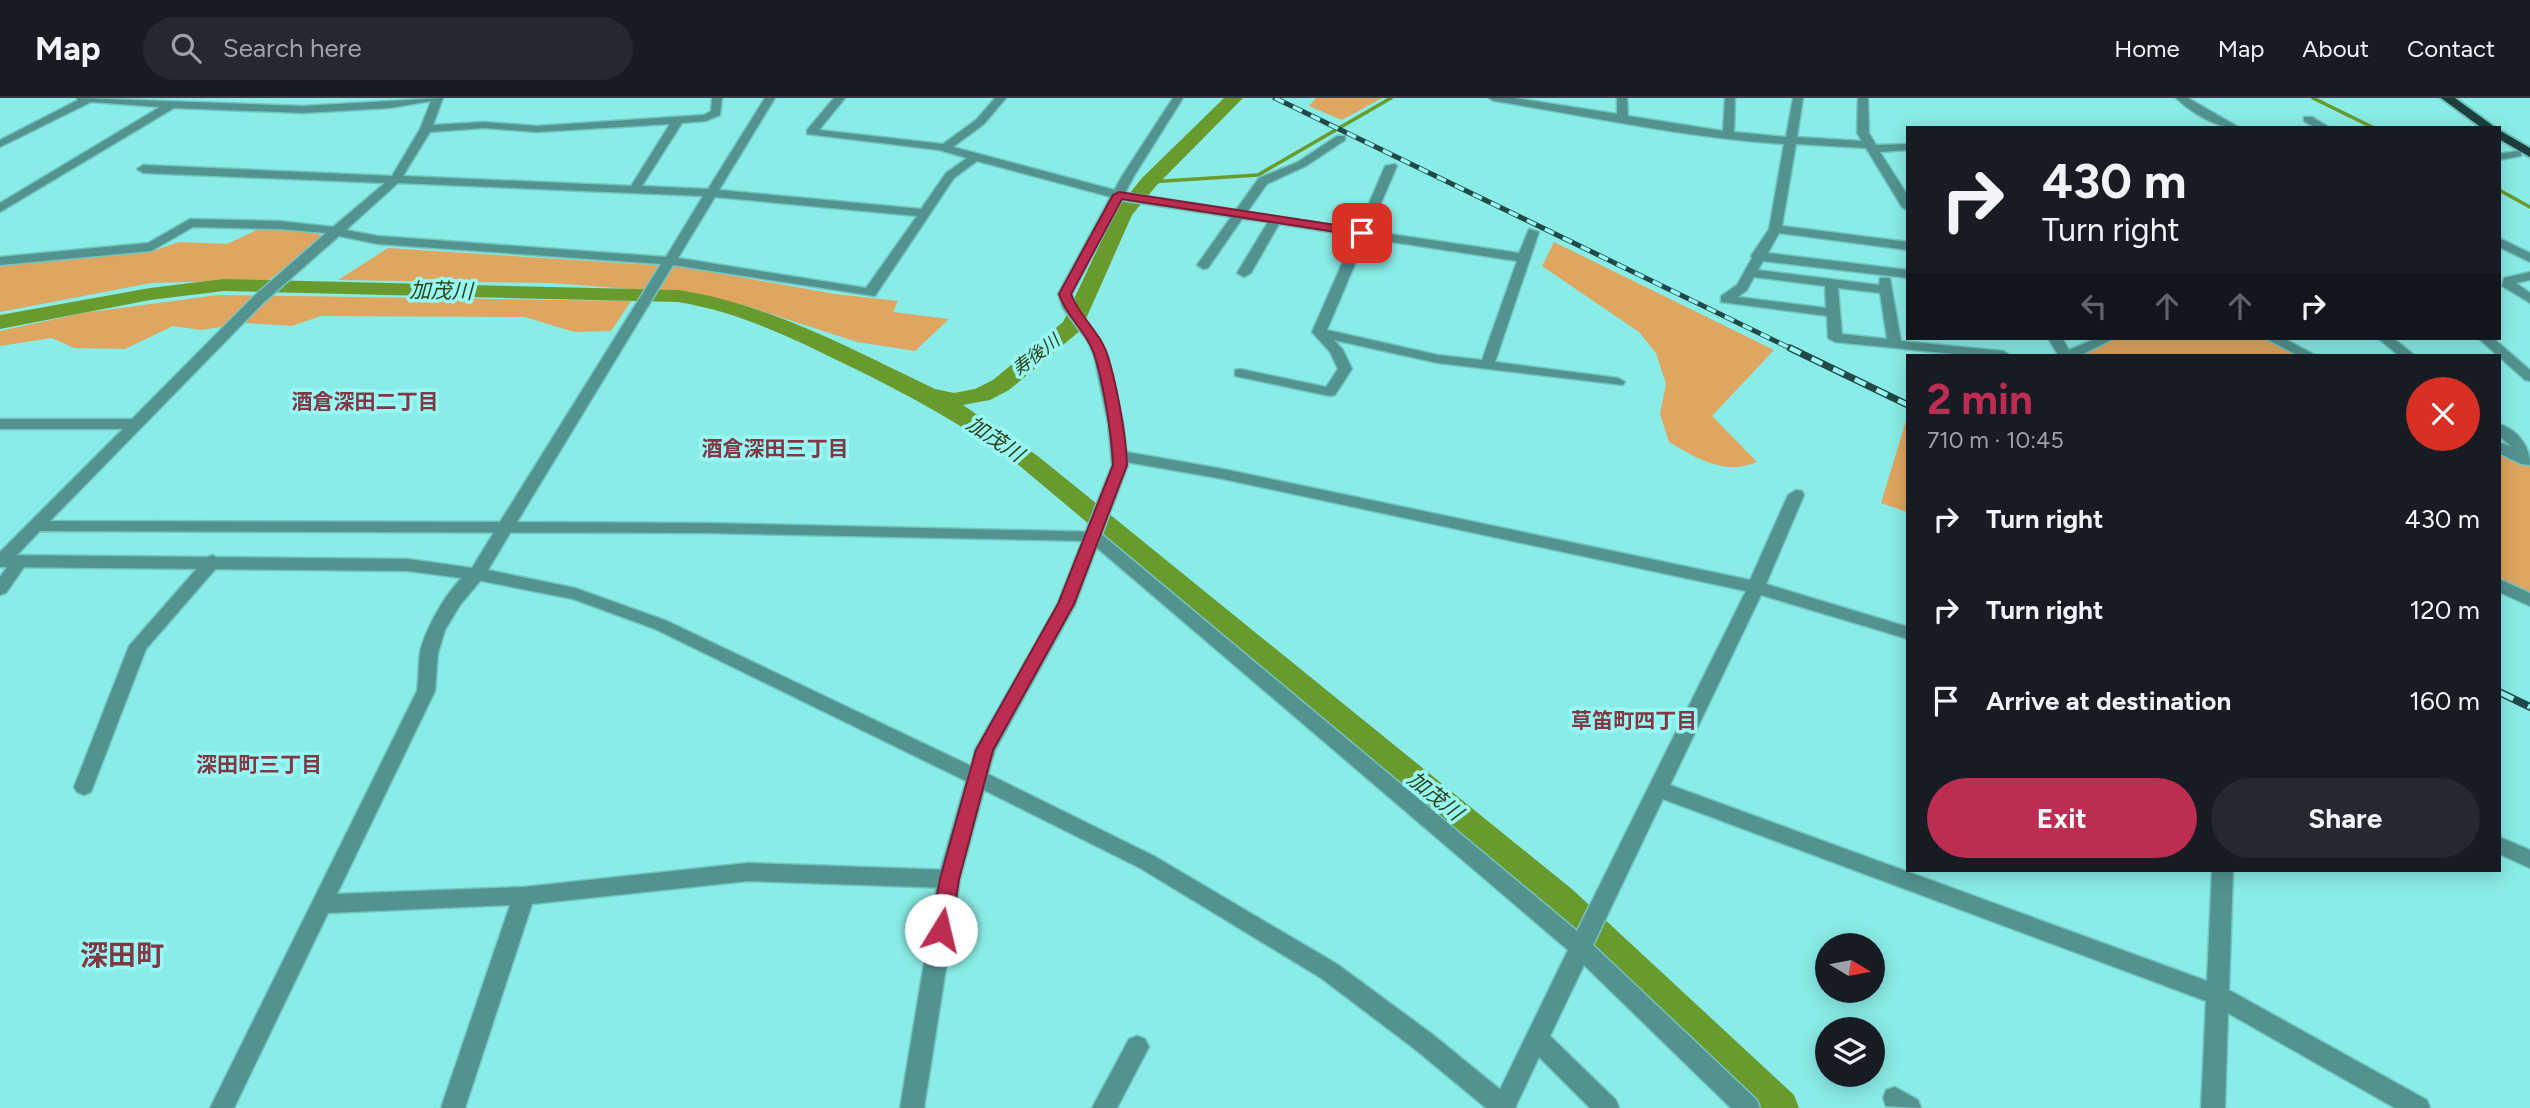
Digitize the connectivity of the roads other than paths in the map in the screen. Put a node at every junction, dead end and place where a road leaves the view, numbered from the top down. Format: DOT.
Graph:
graph roads {
  1 [pos="82,98"];
  2 [pos="432,98"];
  3 [pos="438,98"];
  4 [pos="717,98"];
  5 [pos="770,98"];
  6 [pos="840,98"];
  7 [pos="1001,98"];
  8 [pos="1178,98"];
  9 [pos="1494,98"];
  10 [pos="1622,98"];
  11 [pos="1730,98"];
  12 [pos="1798,98"];
  13 [pos="1863,98"];
  14 [pos="2181,98"];
  15 [pos="2434,98"];
  16 [pos="2447,98"];
  17 [pos="89,99"];
  18 [pos="1564,104"];
  19 [pos="172,105"];
  20 [pos="1623,119"];
  21 [pos="2308,119"];
  22 [pos="678,120"];
  23 [pos="2228,126"];
  24 [pos="2321,126"];
  25 [pos="2473,126"];
  26 [pos="2487,126"];
  27 [pos="426,129"];
  28 [pos="1728,135"];
  29 [pos="2501,135"];
  30 [pos="1341,138"];
  31 [pos="1792,139"];
  32 [pos="0,144"];
  33 [pos="2501,144"];
  34 [pos="1870,147"];
  35 [pos="1906,147"];
  36 [pos="945,148"];
  37 [pos="2527,154"];
  38 [pos="977,156"];
  39 [pos="2501,157"];
  40 [pos="1391,166"];
  41 [pos="143,169"];
  42 [pos="396,179"];
  43 [pos="634,190"];
  44 [pos="712,193"];
  45 [pos="1122,196"];
  46 [pos="1906,205"];
  47 [pos="0,208"];
  48 [pos="925,213"];
  49 [pos="1237,214"];
  50 [pos="1276,219"];
  51 [pos="1775,229"];
  52 [pos="336,231"];
  53 [pos="1533,232"];
  54 [pos="1362,233"];
  55 [pos="2501,243"];
  56 [pos="1906,246"];
  57 [pos="1758,256"];
  58 [pos="1524,258"];
  59 [pos="2530,258"];
  60 [pos="0,261"];
  61 [pos="671,261"];
  62 [pos="1203,265"];
  63 [pos="1883,271"];
  64 [pos="1244,273"];
  65 [pos="1750,273"];
  66 [pos="1906,274"];
  67 [pos="2530,276"];
  68 [pos="1831,283"];
  69 [pos="1886,290"];
  70 [pos="2530,299"];
  71 [pos="1833,313"];
  72 [pos="1319,332"];
  73 [pos="2103,340"];
  74 [pos="2276,340"];
  75 [pos="2388,340"];
  76 [pos="2487,340"];
  77 [pos="1895,344"];
  78 [pos="1993,354"];
  79 [pos="2069,354"];
  80 [pos="2306,354"];
  81 [pos="2406,354"];
  82 [pos="1487,365"];
  83 [pos="1240,373"];
  84 [pos="2530,377"];
  85 [pos="1618,382"];
  86 [pos="0,424"];
  87 [pos="135,424"];
  88 [pos="2501,431"];
  89 [pos="2501,448"];
  90 [pos="1121,456"];
  91 [pos="2528,461"];
  92 [pos="1796,495"];
  93 [pos="34,526"];
  94 [pos="505,528"];
  95 [pos="1095,532"];
  96 [pos="21,560"];
  97 [pos="1,561"];
  98 [pos="213,561"];
  99 [pos="477,573"];
  100 [pos="2501,586"];
  101 [pos="1756,587"];
  102 [pos="0,589"];
  103 [pos="2530,600"];
  104 [pos="1906,632"];
  105 [pos="976,779"];
  106 [pos="84,787"];
  107 [pos="1657,789"];
  108 [pos="2501,846"];
  109 [pos="2530,859"];
  110 [pos="2223,872"];
  111 [pos="950,879"];
  112 [pos="524,896"];
  113 [pos="325,904"];
  114 [pos="1582,941"];
  115 [pos="2218,995"];
  116 [pos="1536,1038"];
  117 [pos="1137,1047"];
  118 [pos="222,1108"];
  119 [pos="453,1108"];
  120 [pos="912,1108"];
  121 [pos="1104,1108"];
  122 [pos="1504,1108"];
  123 [pos="1607,1108"];
  124 [pos="1748,1108"];
  125 [pos="2213,1108"];
  126 [pos="2418,1108"];
  1 -- 17 [label="street"];
  2 -- 19 [label="street"];
  3 -- 27 [label="street"];
  4 -- 22 [label="street"];
  5 -- 44 [label="street"];
  6 -- 36 [label="street"];
  7 -- 36 [label="street"];
  8 -- 45 [label="street"];
  9 -- 18 [label="street"];
  10 -- 20 [label="street"];
  11 -- 28 [label="street"];
  12 -- 31 [label="street"];
  13 -- 34 [label="street"];
  14 -- 23 [label="street"];
  15 -- 25 [label="highway"];
  16 -- 26 [label="highway"];
  17 -- 19 [label="street"];
  17 -- 32 [label="street"];
  18 -- 20 [label="street"];
  19 -- 47 [label="street"];
  20 -- 28 [label="street"];
  21 -- 24 [label="street"];
  22 -- 27 [label="street"];
  22 -- 43 [label="street"];
  27 -- 42 [label="street"];
  28 -- 31 [label="street"];
  29 -- 37 [label="highway"];
  30 -- 49 [label="street"];
  31 -- 34 [label="street"];
  31 -- 51 [label="street"];
  33 -- 37 [label="highway"];
  34 -- 35 [label="street"];
  34 -- 46 [label="street"];
  36 -- 38 [label="street"];
  37 -- 39 [label="street"];
  38 -- 45 [label="street"];
  38 -- 48 [label="street"];
  40 -- 54 [label="street"];
  41 -- 42 [label="street"];
  42 -- 43 [label="street"];
  42 -- 52 [label="street"];
  43 -- 44 [label="street"];
  44 -- 48 [label="street"];
  44 -- 61 [label="street"];
  45 -- 49 [label="street"];
  45 -- 90 [label="street"];
  48 -- 61 [label="street"];
  49 -- 50 [label="street"];
  49 -- 62 [label="street"];
  50 -- 54 [label="street"];
  50 -- 64 [label="street"];
  51 -- 56 [label="street"];
  51 -- 57 [label="street"];
  52 -- 60 [label="street"];
  52 -- 61 [label="street"];
  52 -- 87 [label="street"];
  53 -- 58 [label="street"];
  54 -- 58 [label="street"];
  54 -- 72 [label="street"];
  55 -- 59 [label="street"];
  57 -- 63 [label="street"];
  57 -- 65 [label="street"];
  58 -- 82 [label="street"];
  61 -- 94 [label="street"];
  63 -- 66 [label="street"];
  63 -- 69 [label="street"];
  65 -- 68 [label="street"];
  65 -- 71 [label="street"];
  67 -- 70 [label="street"];
  68 -- 69 [label="street"];
  68 -- 71 [label="street"];
  69 -- 77 [label="street"];
  71 -- 77 [label="street"];
  72 -- 82 [label="street"];
  72 -- 83 [label="street"];
  73 -- 79 [label="street"];
  74 -- 80 [label="street"];
  75 -- 81 [label="street"];
  76 -- 84 [label="street"];
  77 -- 78 [label="street"];
  82 -- 85 [label="street"];
  86 -- 87 [label="street"];
  87 -- 93 [label="street"];
  88 -- 91 [label="street"];
  89 -- 91 [label="street"];
  90 -- 95 [label="street"];
  90 -- 101 [label="street"];
  92 -- 101 [label="street"];
  93 -- 94 [label="street"];
  93 -- 97 [label="street"];
  94 -- 95 [label="street"];
  94 -- 99 [label="street"];
  95 -- 105 [label="street"];
  95 -- 114 [label="street"];
  96 -- 97 [label="street"];
  96 -- 98 [label="street"];
  96 -- 102 [label="street"];
  98 -- 99 [label="street"];
  98 -- 106 [label="street"];
  99 -- 105 [label="street"];
  99 -- 113 [label="street"];
  100 -- 103 [label="street"];
  101 -- 104 [label="street"];
  101 -- 107 [label="street"];
  105 -- 111 [label="street"];
  105 -- 122 [label="street"];
  107 -- 114 [label="street"];
  107 -- 115 [label="street"];
  108 -- 109 [label="street"];
  110 -- 115 [label="street"];
  111 -- 112 [label="street"];
  111 -- 120 [label="street"];
  112 -- 113 [label="street"];
  112 -- 119 [label="street"];
  113 -- 118 [label="street"];
  114 -- 116 [label="street"];
  114 -- 124 [label="street"];
  115 -- 125 [label="street"];
  115 -- 126 [label="street"];
  116 -- 122 [label="street"];
  116 -- 123 [label="street"];
  117 -- 121 [label="street"];
}
